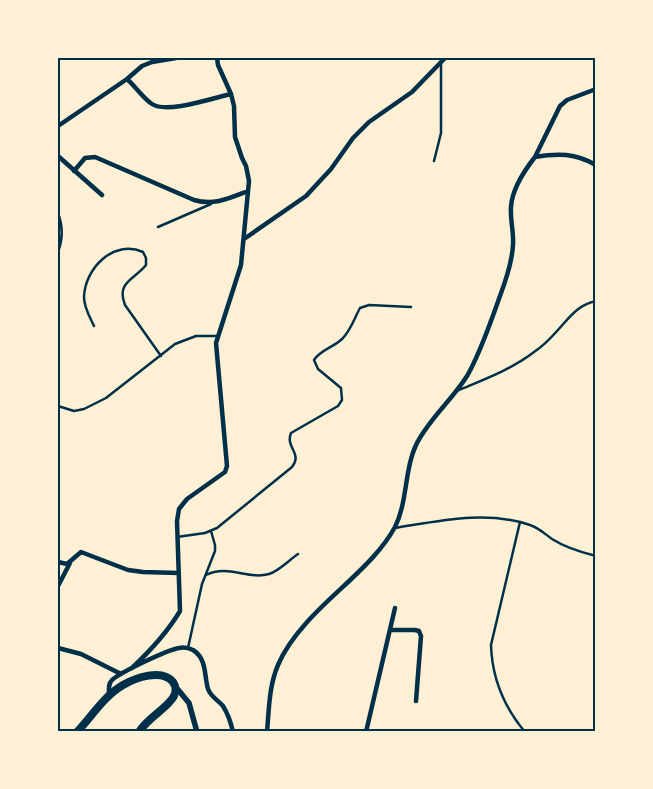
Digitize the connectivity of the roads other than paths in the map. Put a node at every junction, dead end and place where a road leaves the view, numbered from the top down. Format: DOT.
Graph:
graph roads {
  1 [pos="176,58"];
  2 [pos="217,58"];
  3 [pos="445,58"];
  4 [pos="441,62"];
  5 [pos="127,79"];
  6 [pos="596,89"];
  7 [pos="231,94"];
  8 [pos="58,126"];
  9 [pos="58,156"];
  10 [pos="535,157"];
  11 [pos="434,161"];
  12 [pos="596,165"];
  13 [pos="74,170"];
  14 [pos="248,191"];
  15 [pos="102,196"];
  16 [pos="213,203"];
  17 [pos="58,213"];
  18 [pos="158,227"];
  19 [pos="244,239"];
  20 [pos="58,252"];
  21 [pos="596,301"];
  22 [pos="411,307"];
  23 [pos="94,326"];
  24 [pos="218,336"];
  25 [pos="161,356"];
  26 [pos="455,391"];
  27 [pos="58,406"];
  28 [pos="520,522"];
  29 [pos="394,528"];
  30 [pos="211,530"];
  31 [pos="178,537"];
  32 [pos="298,554"];
  33 [pos="596,556"];
  34 [pos="58,562"];
  35 [pos="71,562"];
  36 [pos="179,573"];
  37 [pos="205,576"];
  38 [pos="58,586"];
  39 [pos="395,608"];
  40 [pos="390,630"];
  41 [pos="58,648"];
  42 [pos="188,648"];
  43 [pos="132,668"];
  44 [pos="121,674"];
  45 [pos="175,686"];
  46 [pos="109,695"];
  47 [pos="416,701"];
  48 [pos="77,732"];
  49 [pos="139,732"];
  50 [pos="197,732"];
  51 [pos="233,732"];
  52 [pos="267,732"];
  53 [pos="366,732"];
  54 [pos="525,732"];
  1 -- 5 [label="street"];
  2 -- 7 [label="street"];
  3 -- 4 [label="street"];
  4 -- 11 [label="lane"];
  4 -- 19 [label="street"];
  5 -- 7 [label="street"];
  5 -- 8 [label="street"];
  6 -- 10 [label="street"];
  7 -- 14 [label="street"];
  9 -- 13 [label="street"];
  10 -- 12 [label="street"];
  10 -- 26 [label="street"];
  13 -- 15 [label="street"];
  13 -- 16 [label="street"];
  14 -- 16 [label="street"];
  14 -- 19 [label="street"];
  16 -- 18 [label="lane"];
  17 -- 20 [label="lane"];
  19 -- 24 [label="street"];
  21 -- 26 [label="lane"];
  22 -- 30 [label="lane"];
  23 -- 25 [label="lane"];
  24 -- 25 [label="lane"];
  24 -- 31 [label="street"];
  25 -- 27 [label="lane"];
  26 -- 29 [label="street"];
  28 -- 29 [label="lane"];
  28 -- 33 [label="lane"];
  28 -- 54 [label="lane"];
  29 -- 52 [label="street"];
  30 -- 31 [label="lane"];
  30 -- 37 [label="lane"];
  31 -- 36 [label="street"];
  32 -- 37 [label="lane"];
  34 -- 35 [label="street"];
  35 -- 36 [label="street"];
  35 -- 38 [label="street"];
  36 -- 43 [label="street"];
  37 -- 42 [label="lane"];
  39 -- 40 [label="street"];
  40 -- 47 [label="street"];
  40 -- 53 [label="street"];
  41 -- 44 [label="street"];
  42 -- 43 [label="street"];
  42 -- 51 [label="street"];
  43 -- 44 [label="street"];
  44 -- 46 [label="street"];
  45 -- 46 [label="highway"];
  45 -- 49 [label="highway"];
  45 -- 50 [label="street"];
  46 -- 48 [label="highway"];
}
